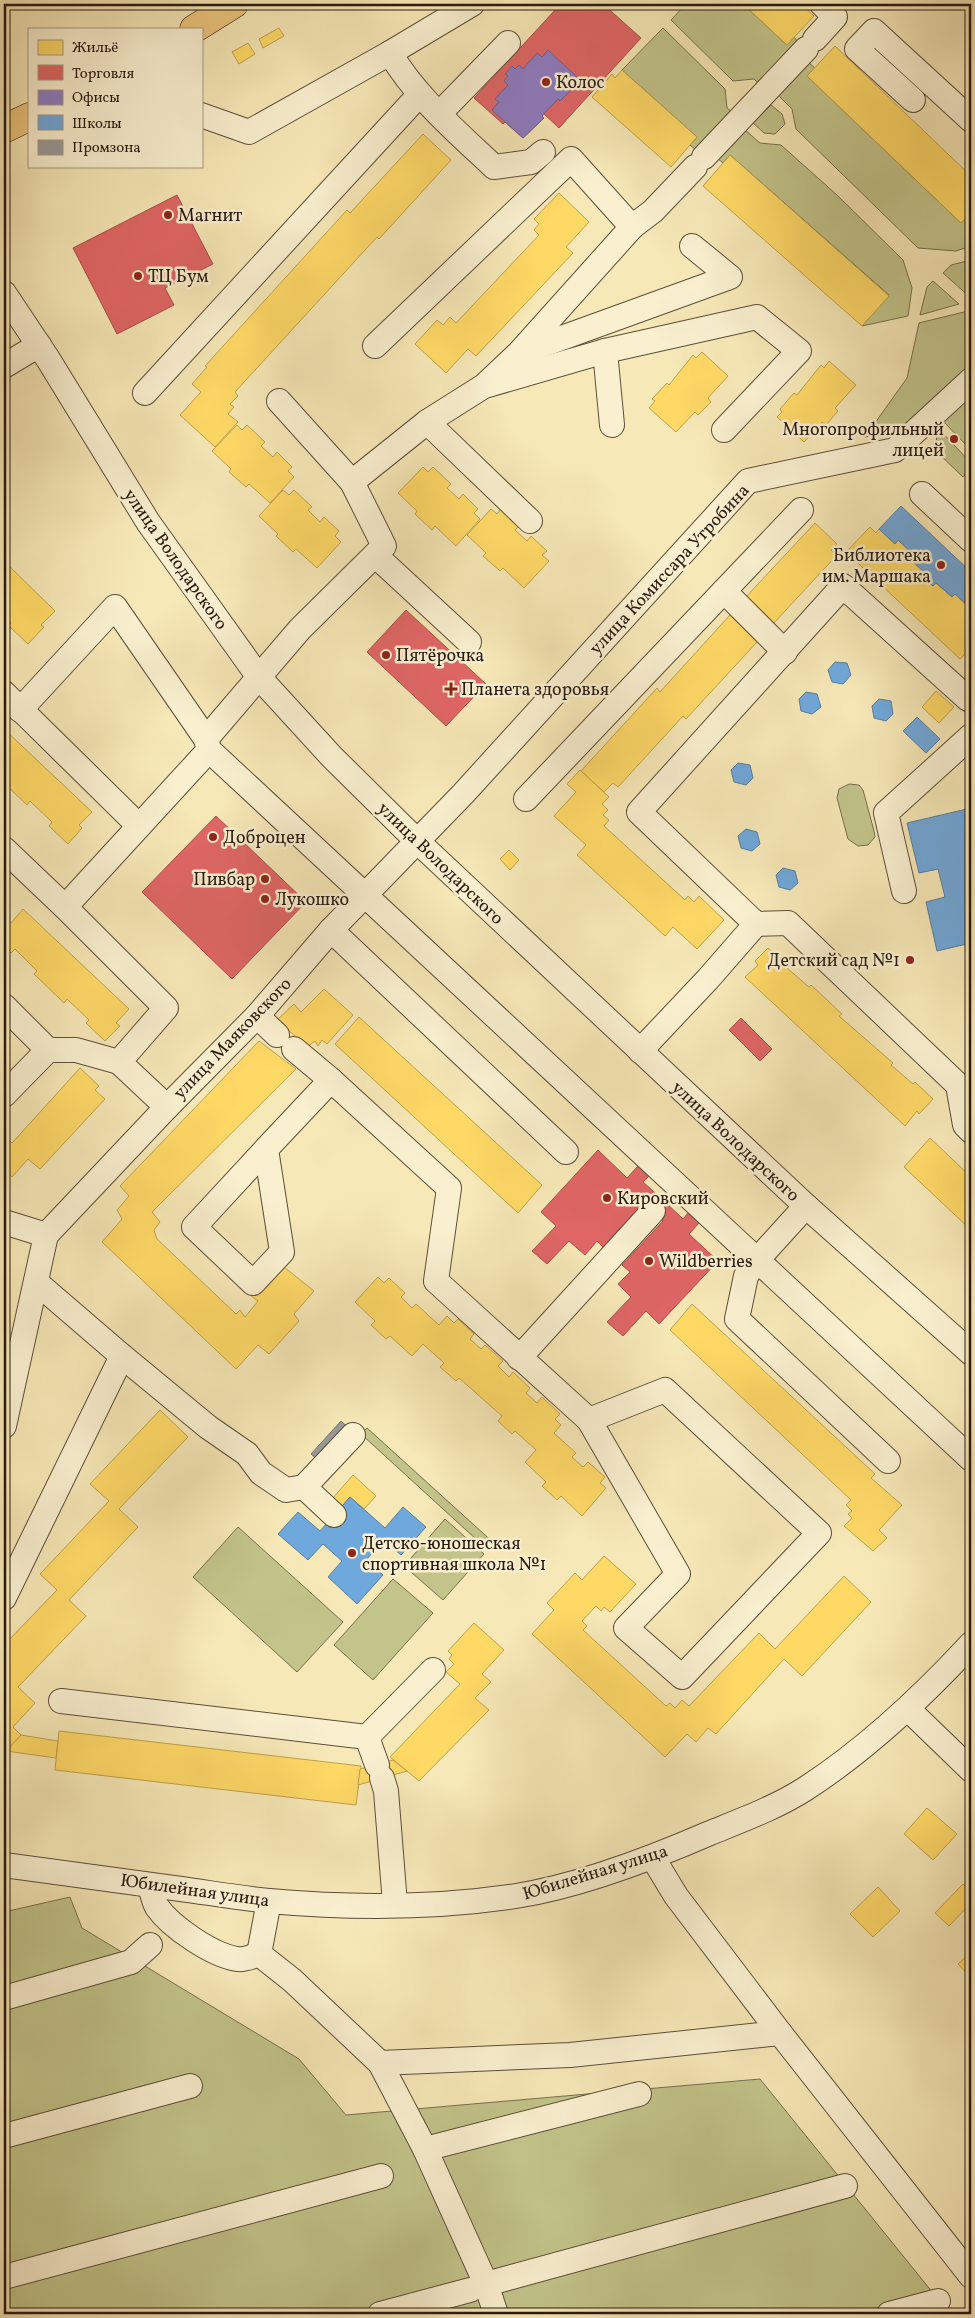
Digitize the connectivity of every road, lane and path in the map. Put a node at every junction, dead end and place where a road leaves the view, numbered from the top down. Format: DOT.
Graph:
graph roads {
  1 [pos="234,4"];
  2 [pos="472,4"];
  3 [pos="822,4"];
  4 [pos="196,28"];
  5 [pos="508,43"];
  6 [pos="390,53"];
  7 [pos="420,94"];
  8 [pos="913,100"];
  9 [pos="439,114"];
  10 [pos="202,115"];
  11 [pos="28,117"];
  12 [pos="971,120"];
  13 [pos="4,129"];
  14 [pos="542,152"];
  15 [pos="632,227"];
  16 [pos="692,246"];
  17 [pos="4,293"];
  18 [pos="39,345"];
  19 [pos="375,346"];
  20 [pos="606,351"];
  21 [pos="519,353"];
  22 [pos="4,366"];
  23 [pos="971,380"];
  24 [pos="484,386"];
  25 [pos="146,393"];
  26 [pos="279,401"];
  27 [pos="426,422"];
  28 [pos="612,425"];
  29 [pos="724,430"];
  30 [pos="352,482"];
  31 [pos="922,494"];
  32 [pos="800,510"];
  33 [pos="530,521"];
  34 [pos="971,540"];
  35 [pos="375,555"];
  36 [pos="724,591"];
  37 [pos="470,642"];
  38 [pos="785,652"];
  39 [pos="258,676"];
  40 [pos="4,693"];
  41 [pos="970,699"];
  42 [pos="20,710"];
  43 [pos="971,736"];
  44 [pos="208,745"];
  45 [pos="526,799"];
  46 [pos="139,826"];
  47 [pos="417,841"];
  48 [pos="4,849"];
  49 [pos="904,891"];
  50 [pos="364,896"];
  51 [pos="65,907"];
  52 [pos="756,924"];
  53 [pos="332,930"];
  54 [pos="4,1006"];
  55 [pos="257,1016"];
  56 [pos="48,1050"];
  57 [pos="640,1051"];
  58 [pos="119,1062"];
  59 [pos="331,1080"];
  60 [pos="4,1095"];
  61 [pos="167,1107"];
  62 [pos="971,1131"];
  63 [pos="266,1148"];
  64 [pos="566,1152"];
  65 [pos="663,1199"];
  66 [pos="806,1206"];
  67 [pos="4,1222"];
  68 [pos="46,1235"];
  69 [pos="757,1260"];
  70 [pos="36,1282"];
  71 [pos="971,1353"];
  72 [pos="122,1356"];
  73 [pos="519,1358"];
  74 [pos="589,1420"];
  75 [pos="4,1426"];
  76 [pos="353,1435"];
  77 [pos="971,1459"];
  78 [pos="888,1461"];
  79 [pos="304,1487"];
  80 [pos="334,1515"];
  81 [pos="4,1598"];
  82 [pos="971,1644"];
  83 [pos="433,1670"];
  84 [pos="60,1701"];
  85 [pos="908,1709"];
  86 [pos="367,1737"];
  87 [pos="971,1770"];
  88 [pos="653,1858"];
  89 [pos="4,1865"];
  90 [pos="150,1885"];
  91 [pos="269,1901"];
  92 [pos="395,1904"];
  93 [pos="150,1945"];
  94 [pos="259,1954"];
  95 [pos="4,1998"];
  96 [pos="780,2033"];
  97 [pos="380,2063"];
  98 [pos="190,2086"];
  99 [pos="639,2094"];
  100 [pos="4,2136"];
  101 [pos="425,2149"];
  102 [pos="381,2176"];
  103 [pos="845,2186"];
  104 [pos="971,2276"];
  105 [pos="4,2277"];
  106 [pos="478,2287"];
  107 [pos="938,2301"];
  108 [pos="380,2314"];
  109 [pos="496,2314"];
  110 [pos="890,2314"];
  1 -- 4 [label="main road"];
  2 -- 6 [label="street"];
  3 -- 15 [label="street"];
  5 -- 9 [label="street"];
  6 -- 7 [label="street"];
  6 -- 10 [label="street"];
  7 -- 9 [label="street"];
  7 -- 25 [label="street"];
  8 -- 12 [label="street"];
  9 -- 14 [label="street"];
  11 -- 13 [label="main road"];
  15 -- 19 [label="street"];
  15 -- 21 [label="street"];
  16 -- 21 [label="street"];
  17 -- 18 [label="street, улица Володарского"];
  18 -- 22 [label="street"];
  18 -- 39 [label="street, улица Володарского"];
  20 -- 24 [label="street"];
  20 -- 28 [label="street"];
  20 -- 29 [label="street"];
  21 -- 24 [label="street"];
  23 -- 47 [label="street, улица Комиссара Утробина"];
  24 -- 27 [label="street"];
  26 -- 30 [label="street"];
  27 -- 30 [label="street"];
  27 -- 33 [label="street"];
  30 -- 35 [label="street"];
  31 -- 34 [label="street"];
  32 -- 36 [label="street"];
  35 -- 37 [label="street"];
  35 -- 39 [label="street"];
  36 -- 38 [label="street"];
  36 -- 45 [label="street"];
  38 -- 41 [label="street"];
  38 -- 52 [label="street"];
  39 -- 44 [label="street"];
  39 -- 47 [label="street, улица Володарского"];
  40 -- 42 [label="street"];
  42 -- 44 [label="street"];
  42 -- 46 [label="street"];
  43 -- 49 [label="street"];
  44 -- 46 [label="street"];
  44 -- 50 [label="street"];
  46 -- 51 [label="street"];
  47 -- 50 [label="street, улица Маяковского"];
  47 -- 57 [label="street, улица Володарского"];
  48 -- 51 [label="street"];
  50 -- 53 [label="street, улица Маяковского"];
  50 -- 65 [label="street"];
  51 -- 58 [label="street"];
  52 -- 57 [label="street"];
  52 -- 62 [label="street"];
  53 -- 55 [label="street, улица Маяковского"];
  53 -- 64 [label="street"];
  54 -- 56 [label="street"];
  55 -- 59 [label="street"];
  55 -- 61 [label="street, улица Маяковского"];
  56 -- 58 [label="street"];
  56 -- 60 [label="street"];
  57 -- 66 [label="street, улица Володарского"];
  58 -- 61 [label="street"];
  59 -- 63 [label="street"];
  59 -- 73 [label="street"];
  61 -- 68 [label="street, улица Маяковского"];
  63 -- 63 [label="street"];
  65 -- 69 [label="street"];
  65 -- 73 [label="street"];
  66 -- 69 [label="street"];
  66 -- 71 [label="street, улица Володарского"];
  67 -- 68 [label="street"];
  68 -- 70 [label="street"];
  69 -- 77 [label="street"];
  69 -- 78 [label="street"];
  70 -- 72 [label="street"];
  70 -- 75 [label="street"];
  72 -- 79 [label="street"];
  72 -- 81 [label="street"];
  73 -- 74 [label="street"];
  74 -- 74 [label="street"];
  76 -- 79 [label="street"];
  79 -- 80 [label="street"];
  82 -- 85 [label="street, Юбилейная улица"];
  83 -- 86 [label="street"];
  84 -- 86 [label="street"];
  85 -- 87 [label="street"];
  85 -- 88 [label="street, Юбилейная улица"];
  86 -- 92 [label="street"];
  88 -- 92 [label="street, Юбилейная улица"];
  88 -- 96 [label="street"];
  89 -- 90 [label="street, Юбилейная улица"];
  90 -- 91 [label="street, Юбилейная улица"];
  90 -- 94 [label="street"];
  91 -- 92 [label="street, Юбилейная улица"];
  91 -- 94 [label="street"];
  93 -- 95 [label="street"];
  94 -- 97 [label="street"];
  96 -- 97 [label="street"];
  96 -- 104 [label="street"];
  97 -- 101 [label="street"];
  98 -- 100 [label="street"];
  99 -- 101 [label="street"];
  101 -- 106 [label="street"];
  102 -- 105 [label="street"];
  103 -- 106 [label="street"];
  106 -- 108 [label="street"];
  106 -- 109 [label="street"];
  107 -- 110 [label="street"];
}
